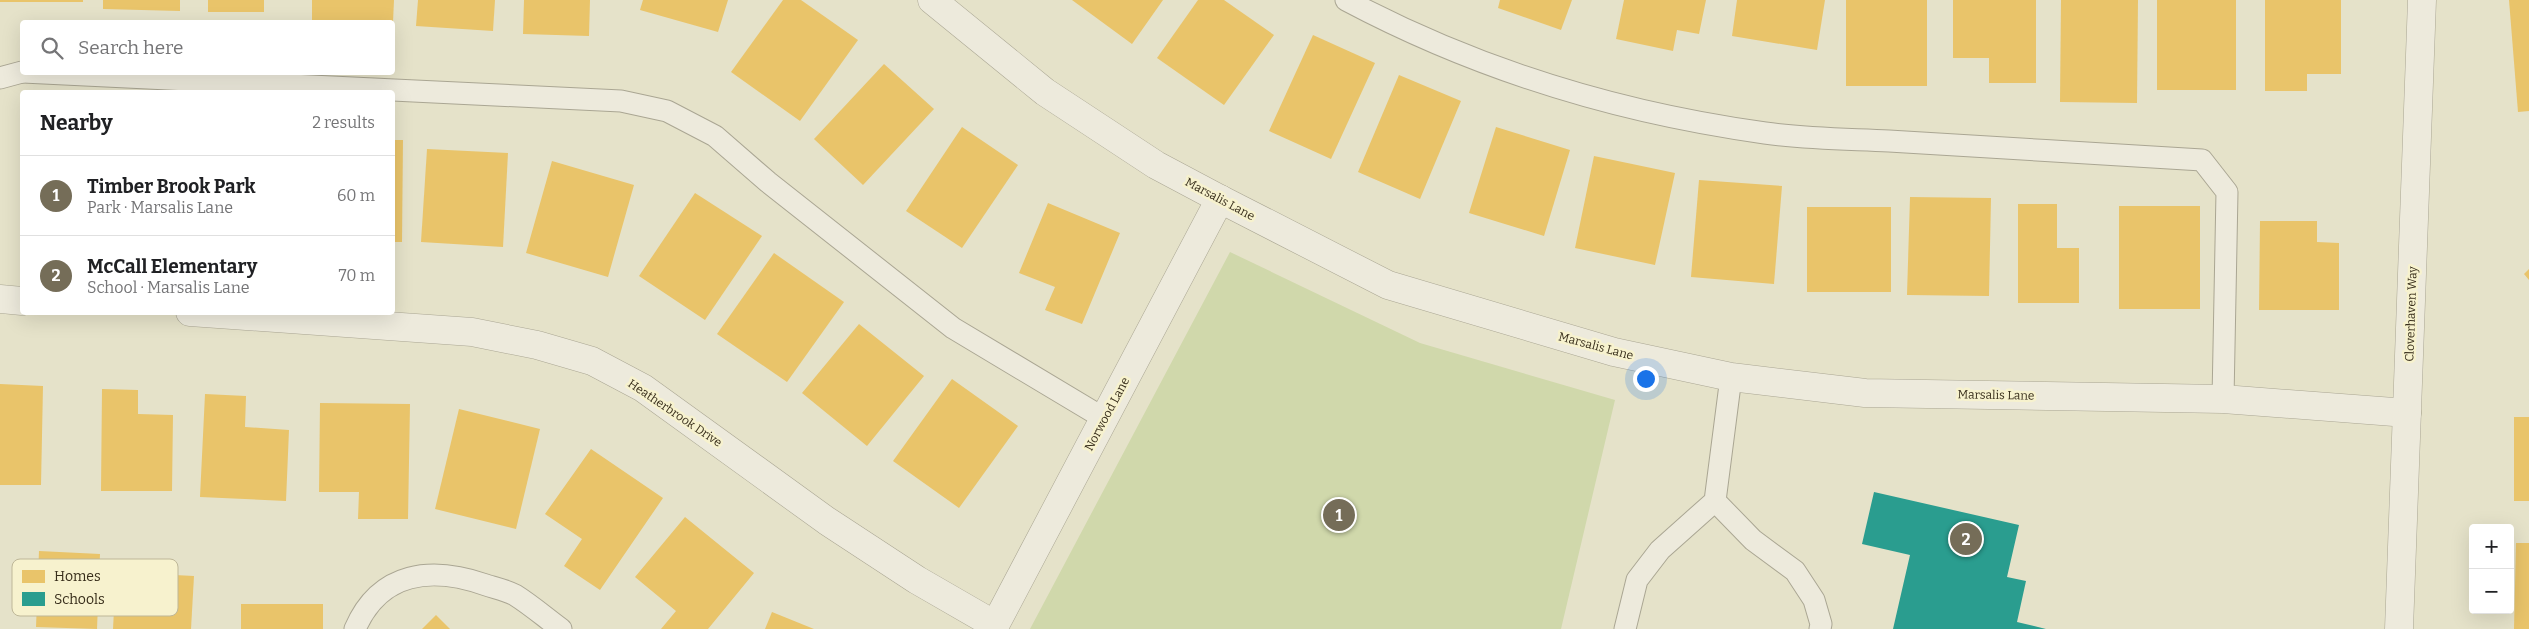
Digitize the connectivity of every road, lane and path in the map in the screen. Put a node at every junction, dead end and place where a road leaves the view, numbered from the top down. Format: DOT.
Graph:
graph roads {
  1 [pos="932,0"];
  2 [pos="1346,0"];
  3 [pos="2422,0"];
  4 [pos="20,73"];
  5 [pos="85,75"];
  6 [pos="0,78"];
  7 [pos="394,90"];
  8 [pos="395,90"];
  9 [pos="1220,199"];
  10 [pos="0,299"];
  11 [pos="20,301"];
  12 [pos="232,315"];
  13 [pos="1730,377"];
  14 [pos="2223,399"];
  15 [pos="2407,413"];
  16 [pos="1105,419"];
  17 [pos="1715,501"];
  18 [pos="994,627"];
  19 [pos="355,629"];
  20 [pos="561,629"];
  21 [pos="1625,629"];
  22 [pos="1820,629"];
  23 [pos="2399,629"];
  1 -- 9 [label="street, Marsalis Lane"];
  2 -- 14 [label="lane"];
  3 -- 15 [label="street, Cloverhaven Way"];
  4 -- 6 [label="lane"];
  5 -- 7 [label="lane"];
  8 -- 16 [label="lane"];
  9 -- 13 [label="street, Marsalis Lane"];
  9 -- 16 [label="street, Norwood Lane"];
  10 -- 11 [label="street"];
  12 -- 18 [label="street, Heatherbrook Drive"];
  13 -- 14 [label="street, Marsalis Lane"];
  13 -- 17 [label="lane"];
  14 -- 15 [label="street, Marsalis Lane"];
  15 -- 23 [label="street, Cloverhaven Way"];
  16 -- 18 [label="street, Norwood Lane"];
  17 -- 21 [label="lane"];
  17 -- 22 [label="lane"];
  19 -- 20 [label="lane"];
}
